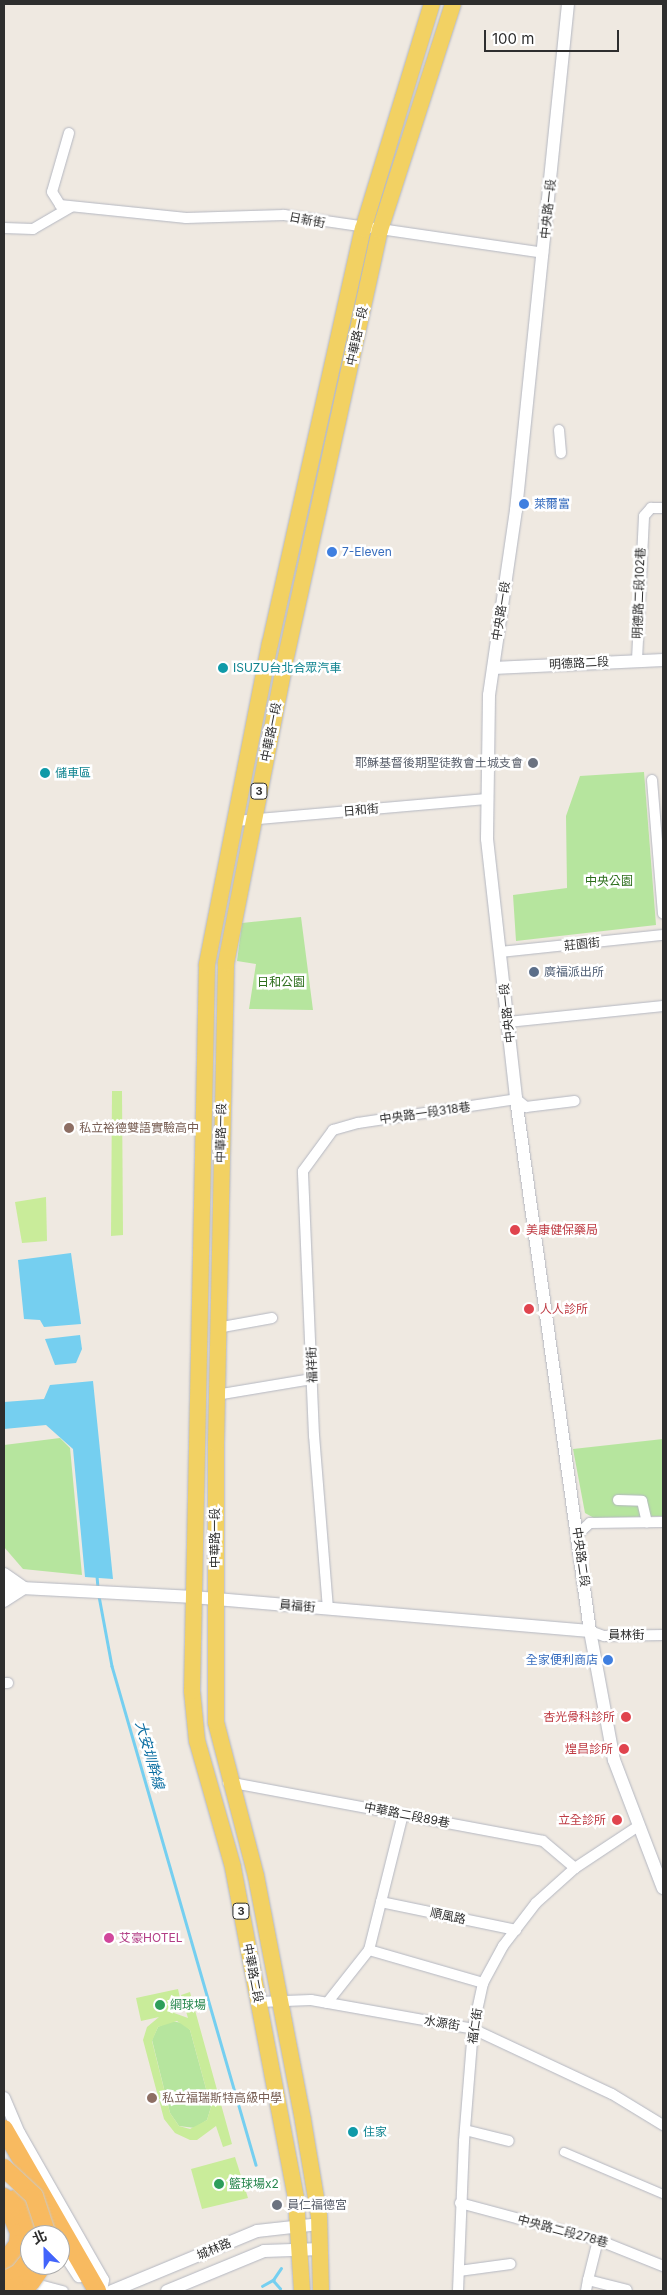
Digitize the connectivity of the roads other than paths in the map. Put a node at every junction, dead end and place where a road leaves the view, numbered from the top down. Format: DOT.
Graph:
graph roads {
  1 [pos="432,4"];
  2 [pos="453,4"];
  3 [pos="568,4"];
  4 [pos="69,133"];
  5 [pos="71,207"];
  6 [pos="4,228"];
  7 [pos="363,228"];
  8 [pos="380,230"];
  9 [pos="543,253"];
  10 [pos="559,430"];
  11 [pos="561,453"];
  12 [pos="663,508"];
  13 [pos="637,660"];
  14 [pos="663,660"];
  15 [pos="494,668"];
  16 [pos="652,780"];
  17 [pos="487,799"];
  18 [pos="253,820"];
  19 [pos="235,821"];
  20 [pos="663,914"];
  21 [pos="663,935"];
  22 [pos="500,952"];
  23 [pos="663,1006"];
  24 [pos="508,1022"];
  25 [pos="516,1099"];
  26 [pos="575,1101"];
  27 [pos="333,1130"];
  28 [pos="534,1218"];
  29 [pos="272,1318"];
  30 [pos="217,1328"];
  31 [pos="312,1379"];
  32 [pos="216,1395"];
  33 [pos="618,1500"];
  34 [pos="647,1522"];
  35 [pos="663,1522"];
  36 [pos="578,1534"];
  37 [pos="4,1574"];
  38 [pos="4,1587"];
  39 [pos="24,1588"];
  40 [pos="193,1597"];
  41 [pos="215,1599"];
  42 [pos="4,1601"];
  43 [pos="328,1609"];
  44 [pos="590,1631"];
  45 [pos="663,1635"];
  46 [pos="228,1782"];
  47 [pos="402,1814"];
  48 [pos="637,1827"];
  49 [pos="575,1868"];
  50 [pos="663,1888"];
  51 [pos="381,1902"];
  52 [pos="516,1930"];
  53 [pos="369,1950"];
  54 [pos="483,1983"];
  55 [pos="281,1998"];
  56 [pos="259,2002"];
  57 [pos="327,2003"];
  58 [pos="473,2028"];
  59 [pos="4,2098"];
  60 [pos="663,2125"];
  61 [pos="4,2128"];
  62 [pos="465,2130"];
  63 [pos="509,2141"];
  64 [pos="564,2152"];
  65 [pos="4,2168"];
  66 [pos="4,2188"];
  67 [pos="663,2194"];
  68 [pos="4,2197"];
  69 [pos="460,2202"];
  70 [pos="319,2224"];
  71 [pos="32,2225"];
  72 [pos="44,2225"];
  73 [pos="45,2225"];
  74 [pos="298,2225"];
  75 [pos="598,2240"];
  76 [pos="300,2249"];
  77 [pos="321,2249"];
  78 [pos="70,2261"];
  79 [pos="4,2263"];
  80 [pos="511,2264"];
  81 [pos="663,2266"];
  82 [pos="458,2271"];
  83 [pos="20,2272"];
  84 [pos="36,2275"];
  85 [pos="4,2280"];
  86 [pos="588,2280"];
  87 [pos="36,2284"];
  88 [pos="627,2290"];
  89 [pos="4,2291"];
  90 [pos="63,2291"];
  91 [pos="92,2291"];
  92 [pos="99,2291"];
  93 [pos="112,2291"];
  94 [pos="167,2291"];
  95 [pos="302,2291"];
  96 [pos="321,2291"];
  97 [pos="458,2291"];
  98 [pos="586,2291"];
  1 -- 7 [label="main road, 中華路一段 / 3"];
  2 -- 8 [label="main road, 中華路一段 / 3"];
  3 -- 9 [label="street, 中央路一段"];
  4 -- 5 [label="street"];
  5 -- 6 [label="street"];
  5 -- 7 [label="street, 日新街"];
  7 -- 8 [label="street, 日新街"];
  7 -- 19 [label="main road, 中華路一段 / 3"];
  8 -- 9 [label="street, 日新街"];
  8 -- 18 [label="main road, 中華路一段 / 3"];
  9 -- 15 [label="street, 中央路一段"];
  10 -- 11 [label="street"];
  12 -- 13 [label="street, 明德路二段102巷"];
  13 -- 14 [label="street, 明德路二段"];
  13 -- 15 [label="street, 明德路二段"];
  15 -- 17 [label="street, 中央路一段"];
  16 -- 20 [label="street"];
  17 -- 18 [label="street, 日和街"];
  17 -- 22 [label="street, 中央路一段"];
  18 -- 19 [label="street, 日和街"];
  18 -- 30 [label="main road, 中華路一段 / 3"];
  19 -- 40 [label="main road, 中華路一段 / 3"];
  21 -- 22 [label="street, 莊園街"];
  22 -- 24 [label="street, 中央路一段"];
  23 -- 24 [label="street"];
  24 -- 25 [label="street, 中央路一段"];
  25 -- 26 [label="street"];
  25 -- 27 [label="street, 中央路一段318巷"];
  25 -- 28 [label="street, 中央路一段"];
  27 -- 31 [label="street, 福祥街"];
  28 -- 36 [label="street, 中央路二段"];
  29 -- 30 [label="street"];
  30 -- 32 [label="main road, 中華路一段 / 3"];
  31 -- 32 [label="street"];
  31 -- 43 [label="street, 福祥街"];
  32 -- 41 [label="main road, 中華路一段 / 3"];
  33 -- 34 [label="street"];
  34 -- 35 [label="street"];
  34 -- 36 [label="street"];
  36 -- 44 [label="street, 中央路二段"];
  37 -- 39 [label="street"];
  38 -- 39 [label="street, 員福街"];
  39 -- 40 [label="street, 員福街"];
  39 -- 42 [label="street"];
  40 -- 41 [label="street, 員福街"];
  40 -- 56 [label="main road, 中華路二段 / 3"];
  41 -- 43 [label="street, 員福街"];
  41 -- 46 [label="main road, 中華路二段 / 3"];
  43 -- 44 [label="street, 員福街"];
  44 -- 45 [label="street, 員林街"];
  44 -- 48 [label="street, 中央路二段"];
  46 -- 47 [label="street, 中華路二段89巷"];
  46 -- 55 [label="main road, 中華路二段 / 3"];
  47 -- 49 [label="street, 中華路二段89巷"];
  47 -- 51 [label="street"];
  48 -- 49 [label="street, 福仁街"];
  48 -- 50 [label="street, 中央路二段"];
  49 -- 52 [label="street, 福仁街"];
  51 -- 52 [label="street, 順風路"];
  51 -- 53 [label="street"];
  52 -- 54 [label="street, 福仁街"];
  53 -- 54 [label="street"];
  53 -- 57 [label="street"];
  54 -- 58 [label="street, 福仁街"];
  55 -- 56 [label="street, 水源街"];
  55 -- 57 [label="street, 水源街"];
  55 -- 70 [label="main road, 中華路二段 / 3"];
  56 -- 74 [label="main road, 中華路二段 / 3"];
  57 -- 58 [label="street, 水源街"];
  58 -- 60 [label="street, 水源街"];
  58 -- 62 [label="street, 福仁街"];
  59 -- 92 [label="street"];
  61 -- 92 [label="highway"];
  62 -- 63 [label="street"];
  62 -- 69 [label="street, 福仁街"];
  64 -- 67 [label="street"];
  65 -- 72 [label="highway, bridge"];
  65 -- 73 [label="street"];
  66 -- 71 [label="highway"];
  68 -- 79 [label="highway"];
  69 -- 75 [label="street, 中央路二段278巷"];
  69 -- 82 [label="street, 福仁街"];
  70 -- 74 [label="street, 城林路"];
  70 -- 77 [label="main road, 中華路二段 / 3"];
  74 -- 76 [label="main road, 中華路二段 / 3"];
  74 -- 93 [label="street, 城林路"];
  75 -- 81 [label="street, 中央路二段278巷"];
  75 -- 86 [label="street"];
  76 -- 77 [label="street, 城林路"];
  76 -- 94 [label="street, 城林路"];
  76 -- 95 [label="main road, 中華路二段 / 3"];
  77 -- 96 [label="main road, 中華路二段 / 3"];
  78 -- 91 [label="street"];
  80 -- 82 [label="street"];
  82 -- 97 [label="street, 福仁街"];
  83 -- 85 [label="highway, bridge"];
  84 -- 89 [label="highway, bridge"];
  86 -- 88 [label="street"];
  86 -- 98 [label="street"];
  87 -- 90 [label="street"];
}
